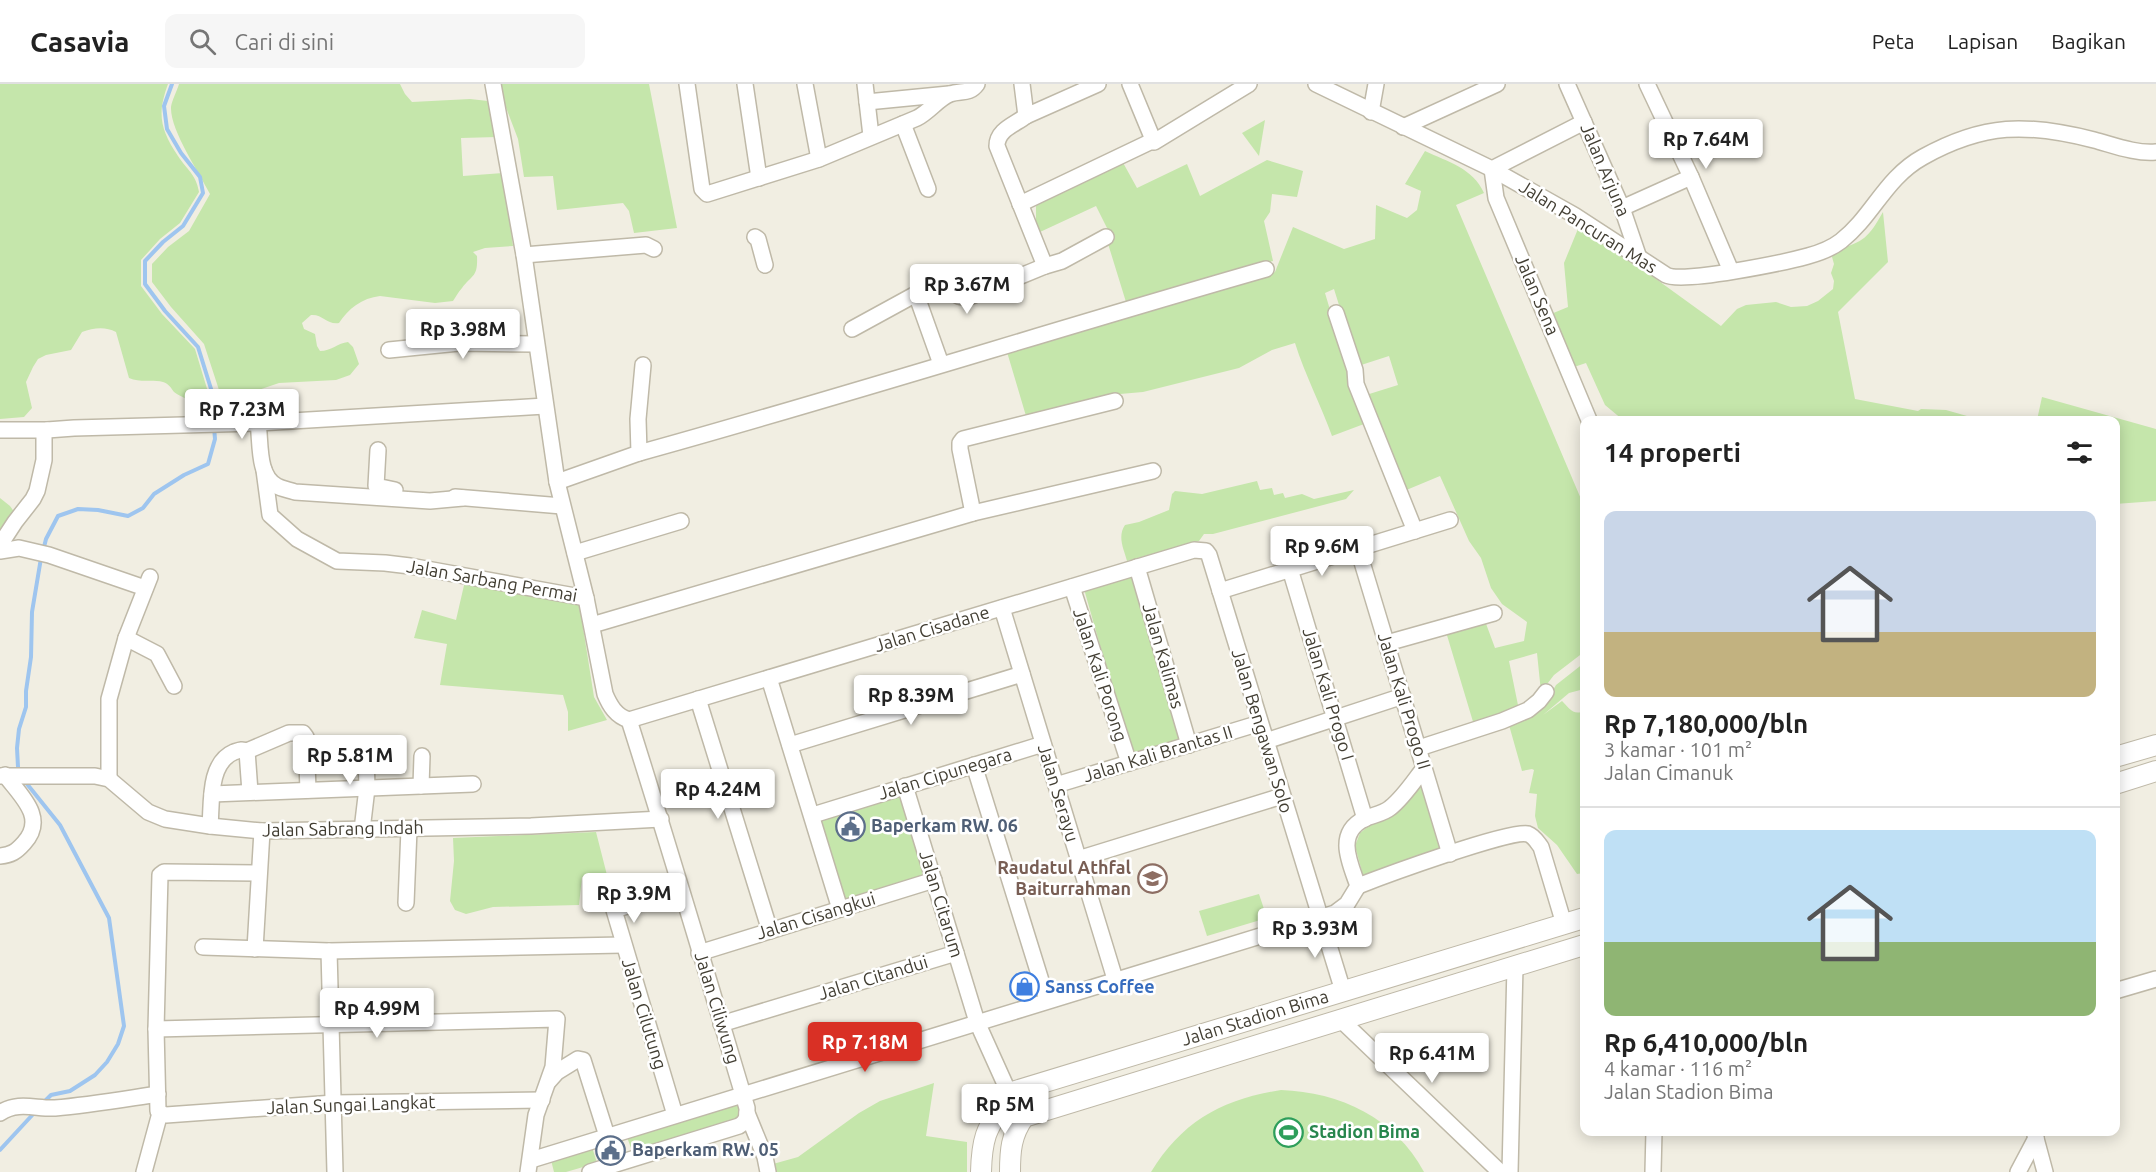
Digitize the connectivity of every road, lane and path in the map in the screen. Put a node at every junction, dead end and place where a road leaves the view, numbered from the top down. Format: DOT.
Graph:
graph roads {
  1 [pos="493,84"];
  2 [pos="687,84"];
  3 [pos="745,84"];
  4 [pos="805,84"];
  5 [pos="865,84"];
  6 [pos="977,84"];
  7 [pos="1022,84"];
  8 [pos="1098,84"];
  9 [pos="1130,84"];
  10 [pos="1249,84"];
  11 [pos="1316,84"];
  12 [pos="1376,84"];
  13 [pos="1497,84"];
  14 [pos="1567,84"];
  15 [pos="1647,84"];
  16 [pos="949,94"];
  17 [pos="867,102"];
  18 [pos="1371,112"];
  19 [pos="1026,116"];
  20 [pos="1584,122"];
  21 [pos="903,124"];
  22 [pos="1403,127"];
  23 [pos="871,136"];
  24 [pos="1152,141"];
  25 [pos="2156,152"];
  26 [pos="819,159"];
  27 [pos="1492,169"];
  28 [pos="1691,177"];
  29 [pos="759,178"];
  30 [pos="928,189"];
  31 [pos="1020,204"];
  32 [pos="1622,208"];
  33 [pos="755,237"];
  34 [pos="1106,237"];
  35 [pos="654,249"];
  36 [pos="524,255"];
  37 [pos="1639,258"];
  38 [pos="765,265"];
  39 [pos="1045,266"];
  40 [pos="1266,269"];
  41 [pos="1731,271"];
  42 [pos="916,294"];
  43 [pos="1336,313"];
  44 [pos="852,329"];
  45 [pos="536,344"];
  46 [pos="390,350"];
  47 [pos="941,364"];
  48 [pos="643,365"];
  49 [pos="1115,401"];
  50 [pos="545,406"];
  51 [pos="1587,416"];
  52 [pos="258,423"];
  53 [pos="0,430"];
  54 [pos="47,430"];
  55 [pos="378,450"];
  56 [pos="639,453"];
  57 [pos="264,470"];
  58 [pos="1153,471"];
  59 [pos="557,482"];
  60 [pos="463,498"];
  61 [pos="562,506"];
  62 [pos="973,513"];
  63 [pos="1450,520"];
  64 [pos="681,521"];
  65 [pos="1415,531"];
  66 [pos="0,545"];
  67 [pos="1202,549"];
  68 [pos="1358,549"];
  69 [pos="0,551"];
  70 [pos="575,554"];
  71 [pos="1137,567"];
  72 [pos="1290,569"];
  73 [pos="1071,586"];
  74 [pos="1220,591"];
  75 [pos="586,598"];
  76 [pos="1002,608"];
  77 [pos="1494,613"];
  78 [pos="591,625"];
  79 [pos="126,638"];
  80 [pos="1387,644"];
  81 [pos="1022,674"];
  82 [pos="769,678"];
  83 [pos="174,686"];
  84 [pos="1546,692"];
  85 [pos="1403,696"];
  86 [pos="698,699"];
  87 [pos="1335,719"];
  88 [pos="629,720"];
  89 [pos="1260,723"];
  90 [pos="1266,741"];
  91 [pos="1043,744"];
  92 [pos="790,745"];
  93 [pos="1189,745"];
  94 [pos="2156,745"];
  95 [pos="1419,748"];
  96 [pos="247,751"];
  97 [pos="366,754"];
  98 [pos="422,756"];
  99 [pos="2120,756"];
  100 [pos="1129,763"];
  101 [pos="974,765"];
  102 [pos="1424,768"];
  103 [pos="2156,771"];
  104 [pos="6,775"];
  105 [pos="109,779"];
  106 [pos="2120,782"];
  107 [pos="472,784"];
  108 [pos="1056,785"];
  109 [pos="420,786"];
  110 [pos="905,786"];
  111 [pos="367,788"];
  112 [pos="308,790"];
  113 [pos="250,792"];
  114 [pos="212,794"];
  115 [pos="1282,796"];
  116 [pos="813,815"];
  117 [pos="661,819"];
  118 [pos="1365,819"];
  119 [pos="210,826"];
  120 [pos="409,829"];
  121 [pos="362,830"];
  122 [pos="262,831"];
  123 [pos="1450,854"];
  124 [pos="0,856"];
  125 [pos="1078,859"];
  126 [pos="259,873"];
  127 [pos="934,880"];
  128 [pos="1358,886"];
  129 [pos="681,890"];
  130 [pos="406,903"];
  131 [pos="840,909"];
  132 [pos="1319,917"];
  133 [pos="1580,919"];
  134 [pos="1564,924"];
  135 [pos="770,931"];
  136 [pos="1507,942"];
  137 [pos="623,945"];
  138 [pos="1580,946"];
  139 [pos="203,947"];
  140 [pos="255,949"];
  141 [pos="329,951"];
  142 [pos="699,953"];
  143 [pos="956,953"];
  144 [pos="1515,966"];
  145 [pos="1115,979"];
  146 [pos="2156,979"];
  147 [pos="2120,990"];
  148 [pos="1343,991"];
  149 [pos="1316,999"];
  150 [pos="1047,1000"];
  151 [pos="1341,1020"];
  152 [pos="977,1022"];
  153 [pos="332,1024"];
  154 [pos="722,1024"];
  155 [pos="156,1029"];
  156 [pos="549,1081"];
  157 [pos="743,1093"];
  158 [pos="1009,1093"];
  159 [pos="158,1094"];
  160 [pos="542,1100"];
  161 [pos="334,1103"];
  162 [pos="0,1113"];
  163 [pos="160,1113"];
  164 [pos="747,1113"];
  165 [pos="675,1115"];
  166 [pos="1023,1117"];
  167 [pos="607,1136"];
  168 [pos="1654,1136"];
  169 [pos="2034,1136"];
  170 [pos="2036,1136"];
  171 [pos="530,1166"];
  172 [pos="144,1172"];
  173 [pos="336,1172"];
  174 [pos="590,1172"];
  175 [pos="768,1172"];
  176 [pos="981,1172"];
  177 [pos="1010,1172"];
  178 [pos="1500,1172"];
  179 [pos="1510,1172"];
  180 [pos="1653,1172"];
  181 [pos="2018,1172"];
  182 [pos="2045,1172"];
  1 -- 36 [label="street"];
  2 -- 29 [label="street"];
  3 -- 29 [label="street"];
  4 -- 26 [label="street"];
  5 -- 17 [label="street"];
  6 -- 16 [label="street"];
  7 -- 19 [label="street"];
  8 -- 19 [label="street"];
  9 -- 24 [label="street"];
  10 -- 24 [label="street"];
  11 -- 18 [label="street, Jalan Pancuran Mas"];
  12 -- 18 [label="street"];
  13 -- 22 [label="street"];
  14 -- 20 [label="street, Jalan Arjuna"];
  15 -- 28 [label="street"];
  16 -- 17 [label="street"];
  16 -- 21 [label="street"];
  17 -- 23 [label="street"];
  18 -- 22 [label="street, Jalan Pancuran Mas"];
  19 -- 31 [label="street"];
  20 -- 27 [label="street"];
  20 -- 32 [label="street, Jalan Arjuna"];
  21 -- 23 [label="street"];
  21 -- 30 [label="street"];
  22 -- 27 [label="street, Jalan Pancuran Mas"];
  23 -- 26 [label="street"];
  24 -- 31 [label="street"];
  25 -- 41 [label="street, Jalan Pancuran Mas"];
  26 -- 29 [label="street"];
  27 -- 37 [label="street, Jalan Pancuran Mas"];
  27 -- 51 [label="street, Jalan Sena"];
  28 -- 32 [label="street"];
  28 -- 41 [label="street"];
  31 -- 39 [label="street"];
  32 -- 37 [label="street, Jalan Arjuna"];
  33 -- 38 [label="street"];
  34 -- 39 [label="street"];
  35 -- 36 [label="street"];
  36 -- 45 [label="street"];
  37 -- 41 [label="street, Jalan Pancuran Mas"];
  39 -- 42 [label="street"];
  40 -- 47 [label="street"];
  42 -- 44 [label="street"];
  42 -- 47 [label="street"];
  43 -- 65 [label="street"];
  45 -- 46 [label="street"];
  45 -- 50 [label="street"];
  47 -- 56 [label="street"];
  48 -- 56 [label="street"];
  49 -- 62 [label="street"];
  50 -- 52 [label="street"];
  50 -- 59 [label="street"];
  52 -- 54 [label="street"];
  52 -- 57 [label="street"];
  53 -- 54 [label="street"];
  54 -- 66 [label="street"];
  55 -- 60 [label="street"];
  56 -- 59 [label="street"];
  57 -- 60 [label="street"];
  57 -- 75 [label="street, Jalan Sarbang Permai"];
  58 -- 62 [label="street"];
  59 -- 61 [label="street"];
  60 -- 61 [label="street"];
  61 -- 70 [label="street"];
  62 -- 78 [label="street"];
  63 -- 65 [label="street"];
  64 -- 70 [label="street"];
  65 -- 68 [label="street"];
  67 -- 71 [label="street, Jalan Cisadane"];
  67 -- 74 [label="street, Jalan Bengawan Solo"];
  68 -- 72 [label="street"];
  68 -- 80 [label="street, Jalan Kali Progo II"];
  69 -- 79 [label="street"];
  70 -- 75 [label="street"];
  71 -- 73 [label="street, Jalan Cisadane"];
  71 -- 93 [label="street, Jalan Kalimas"];
  72 -- 74 [label="street"];
  72 -- 87 [label="street, Jalan Kali Progo I"];
  73 -- 76 [label="street, Jalan Cisadane"];
  73 -- 100 [label="street, Jalan Kali Porong"];
  74 -- 89 [label="street, Jalan Bengawan Solo"];
  75 -- 78 [label="street"];
  76 -- 81 [label="street, Jalan Serayu"];
  76 -- 82 [label="street, Jalan Cisadane"];
  77 -- 80 [label="street"];
  78 -- 88 [label="street"];
  79 -- 83 [label="street"];
  79 -- 105 [label="street"];
  80 -- 85 [label="street, Jalan Kali Progo II"];
  81 -- 91 [label="street, Jalan Serayu"];
  81 -- 92 [label="street"];
  82 -- 86 [label="street, Jalan Cisadane"];
  82 -- 92 [label="street"];
  84 -- 95 [label="street"];
  85 -- 87 [label="street"];
  85 -- 95 [label="street, Jalan Kali Progo II"];
  86 -- 88 [label="street, Jalan Cisadane"];
  86 -- 135 [label="street"];
  87 -- 90 [label="street"];
  87 -- 118 [label="street, Jalan Kali Progo I"];
  88 -- 117 [label="street, Jalan Ciliwung"];
  89 -- 90 [label="street, Jalan Bengawan Solo"];
  89 -- 93 [label="street, Jalan Kali Brantas II"];
  90 -- 115 [label="street, Jalan Bengawan Solo"];
  91 -- 101 [label="street, Jalan Cipunegara"];
  91 -- 108 [label="street, Jalan Serayu"];
  92 -- 116 [label="street"];
  93 -- 100 [label="street, Jalan Kali Brantas II"];
  94 -- 99 [label="street"];
  95 -- 102 [label="street, Jalan Kali Progo II"];
  96 -- 112 [label="street"];
  96 -- 113 [label="street"];
  96 -- 114 [label="street"];
  97 -- 111 [label="street"];
  98 -- 109 [label="street"];
  100 -- 108 [label="street, Jalan Kali Brantas II"];
  101 -- 110 [label="street, Jalan Cipunegara"];
  101 -- 150 [label="street"];
  102 -- 118 [label="street"];
  102 -- 123 [label="street, Jalan Kali Progo II"];
  103 -- 106 [label="street"];
  104 -- 105 [label="street"];
  104 -- 124 [label="street"];
  105 -- 119 [label="street, Jalan Sabrang Indah"];
  107 -- 109 [label="street"];
  108 -- 125 [label="street, Jalan Serayu"];
  109 -- 111 [label="street"];
  110 -- 116 [label="street, Jalan Cipunegara"];
  110 -- 127 [label="street, Jalan Citarum"];
  111 -- 112 [label="street"];
  111 -- 121 [label="street"];
  112 -- 113 [label="street"];
  113 -- 114 [label="street"];
  114 -- 119 [label="street"];
  115 -- 125 [label="street"];
  115 -- 132 [label="street, Jalan Bengawan Solo"];
  116 -- 131 [label="street"];
  117 -- 120 [label="street, Jalan Sabrang Indah"];
  117 -- 129 [label="street, Jalan Ciliwung"];
  118 -- 128 [label="street"];
  119 -- 122 [label="street, Jalan Sabrang Indah"];
  120 -- 121 [label="street, Jalan Sabrang Indah"];
  120 -- 130 [label="street"];
  121 -- 122 [label="street, Jalan Sabrang Indah"];
  122 -- 126 [label="street"];
  123 -- 128 [label="street"];
  123 -- 134 [label="street"];
  125 -- 145 [label="street, Jalan Serayu"];
  126 -- 140 [label="street"];
  126 -- 155 [label="street"];
  127 -- 131 [label="street, Jalan Cisangkui"];
  127 -- 143 [label="street, Jalan Citarum"];
  128 -- 132 [label="street"];
  129 -- 137 [label="street, Jalan Cilutung"];
  129 -- 142 [label="street, Jalan Ciliwung"];
  131 -- 135 [label="street, Jalan Cisangkui"];
  132 -- 145 [label="street"];
  132 -- 148 [label="street, Jalan Bengawan Solo"];
  133 -- 134 [label="street, Jalan Stadion Bima"];
  134 -- 136 [label="street, Jalan Stadion Bima"];
  135 -- 142 [label="street, Jalan Cisangkui"];
  136 -- 144 [label="street"];
  136 -- 148 [label="street, Jalan Stadion Bima"];
  137 -- 141 [label="street"];
  137 -- 165 [label="street, Jalan Cilutung"];
  138 -- 144 [label="street, Jalan Stadion Bima"];
  139 -- 140 [label="street"];
  140 -- 141 [label="street"];
  141 -- 153 [label="street"];
  142 -- 154 [label="street, Jalan Ciliwung"];
  143 -- 152 [label="street, Jalan Citarum"];
  143 -- 154 [label="street, Jalan Citandui"];
  144 -- 151 [label="street, Jalan Stadion Bima"];
  144 -- 179 [label="street"];
  145 -- 150 [label="street"];
  146 -- 147 [label="street"];
  148 -- 149 [label="street, Jalan Stadion Bima"];
  149 -- 151 [label="street"];
  149 -- 158 [label="street, Jalan Stadion Bima"];
  150 -- 152 [label="street"];
  151 -- 166 [label="street, Jalan Stadion Bima"];
  151 -- 178 [label="street"];
  152 -- 157 [label="street"];
  152 -- 158 [label="street, Jalan Citarum"];
  153 -- 155 [label="street"];
  153 -- 156 [label="street"];
  153 -- 161 [label="street"];
  154 -- 157 [label="street, Jalan Ciliwung"];
  155 -- 159 [label="street"];
  156 -- 160 [label="street"];
  156 -- 167 [label="street"];
  157 -- 164 [label="street, Jalan Ciliwung"];
  157 -- 165 [label="street"];
  158 -- 166 [label="street, Jalan Citarum"];
  158 -- 176 [label="street"];
  159 -- 162 [label="street"];
  159 -- 163 [label="street"];
  160 -- 161 [label="street, Jalan Sungai Langkat"];
  160 -- 171 [label="street"];
  161 -- 163 [label="street, Jalan Sungai Langkat"];
  161 -- 173 [label="street"];
  163 -- 172 [label="street"];
  164 -- 174 [label="street"];
  164 -- 175 [label="street, Jalan Ciliwung"];
  165 -- 167 [label="street"];
  166 -- 177 [label="street"];
  167 -- 171 [label="street"];
  168 -- 180 [label="street"];
  169 -- 181 [label="street"];
  170 -- 182 [label="street"];
}
